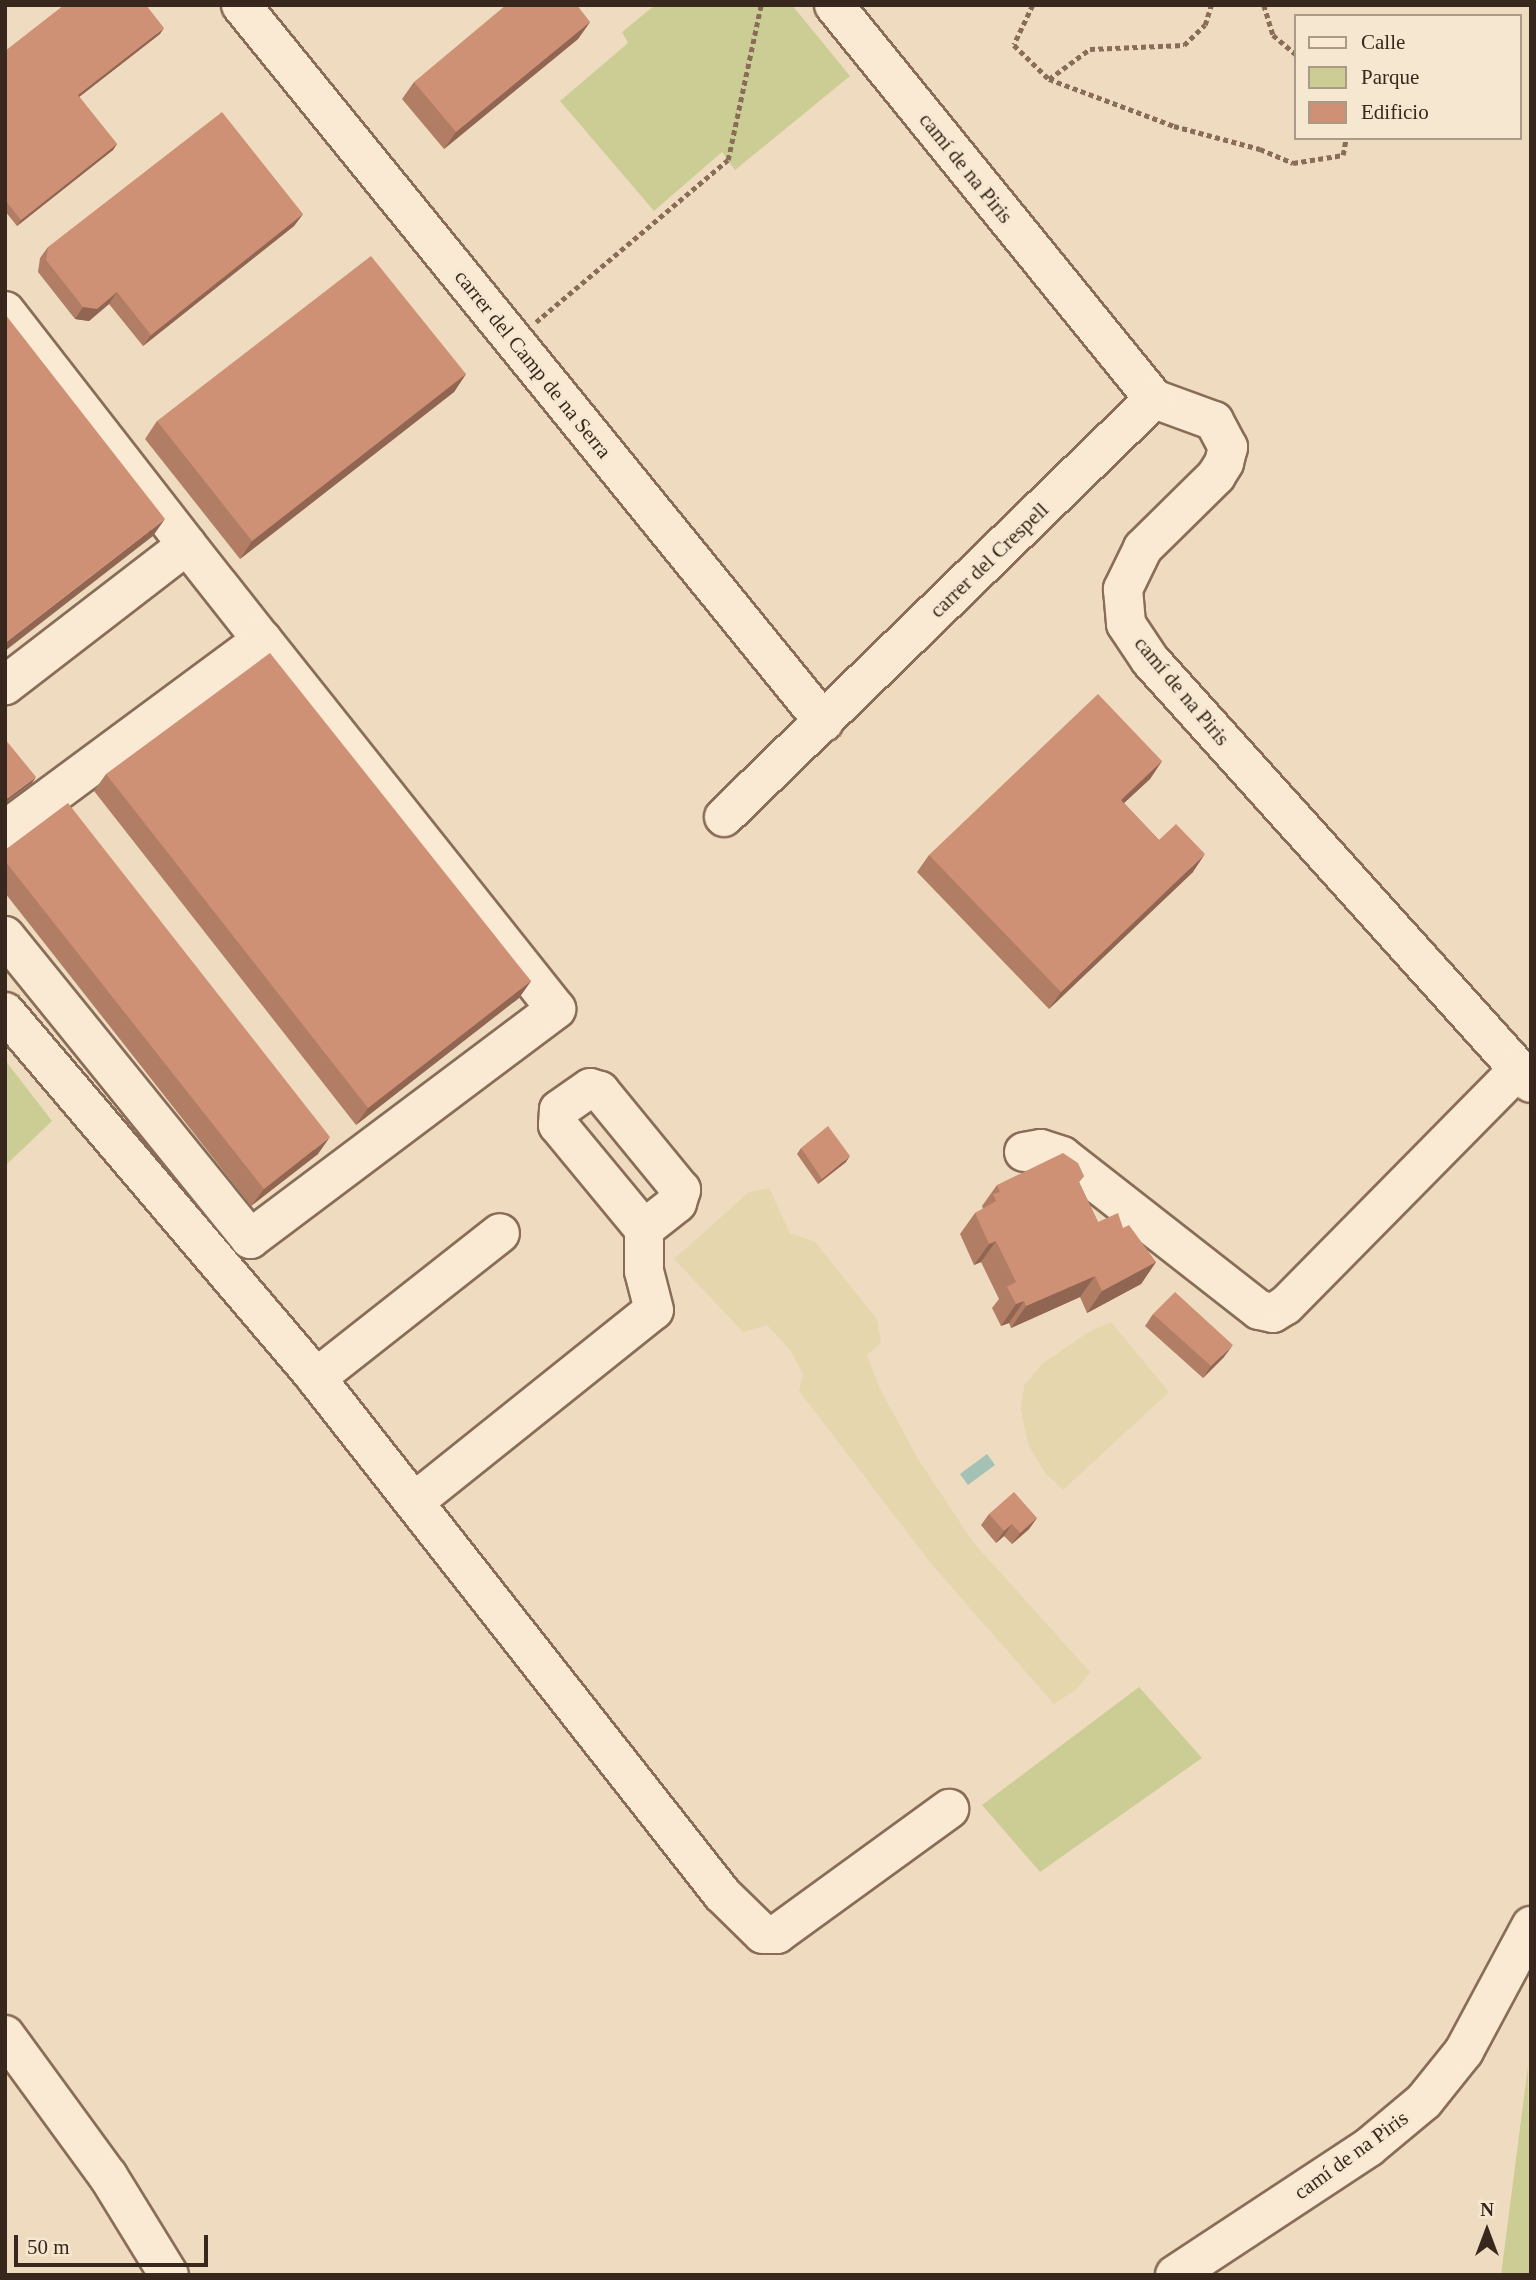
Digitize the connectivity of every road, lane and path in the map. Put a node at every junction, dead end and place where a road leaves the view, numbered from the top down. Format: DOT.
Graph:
graph roads {
  1 [pos="241,5"];
  2 [pos="761,5"];
  3 [pos="834,5"];
  4 [pos="1033,5"];
  5 [pos="1211,5"];
  6 [pos="1264,5"];
  7 [pos="1294,52"];
  8 [pos="1049,79"];
  9 [pos="1346,140"];
  10 [pos="5,311"];
  11 [pos="514,341"];
  12 [pos="1154,399"];
  13 [pos="187,545"];
  14 [pos="262,640"];
  15 [pos="5,685"];
  16 [pos="824,722"];
  17 [pos="724,817"];
  18 [pos="5,830"];
  19 [pos="5,936"];
  20 [pos="5,1012"];
  21 [pos="1524,1077"];
  22 [pos="1024,1152"];
  23 [pos="644,1229"];
  24 [pos="500,1233"];
  25 [pos="316,1378"];
  26 [pos="414,1502"];
  27 [pos="949,1809"];
  28 [pos="1531,1926"];
  29 [pos="5,2035"];
  30 [pos="169,2275"];
  31 [pos="1175,2275"];
  1 -- 11 [label="street, carrer del Camp de na Serra"];
  2 -- 11 [label="path"];
  3 -- 12 [label="street, camí de na Piris"];
  4 -- 8 [label="path"];
  5 -- 8 [label="path"];
  6 -- 7 [label="path"];
  8 -- 9 [label="path"];
  10 -- 13 [label="street"];
  11 -- 16 [label="street, carrer del Camp de na Serra"];
  12 -- 16 [label="street, carrer del Crespell"];
  12 -- 21 [label="street, camí de na Piris"];
  13 -- 14 [label="street"];
  13 -- 15 [label="street"];
  14 -- 18 [label="street"];
  14 -- 19 [label="street"];
  16 -- 17 [label="street, carrer del Crespell"];
  20 -- 25 [label="street"];
  21 -- 22 [label="street"];
  23 -- 23 [label="street"];
  23 -- 26 [label="street"];
  24 -- 25 [label="street"];
  25 -- 26 [label="street"];
  26 -- 27 [label="street"];
  28 -- 31 [label="street, camí de na Piris"];
  29 -- 30 [label="street"];
}
